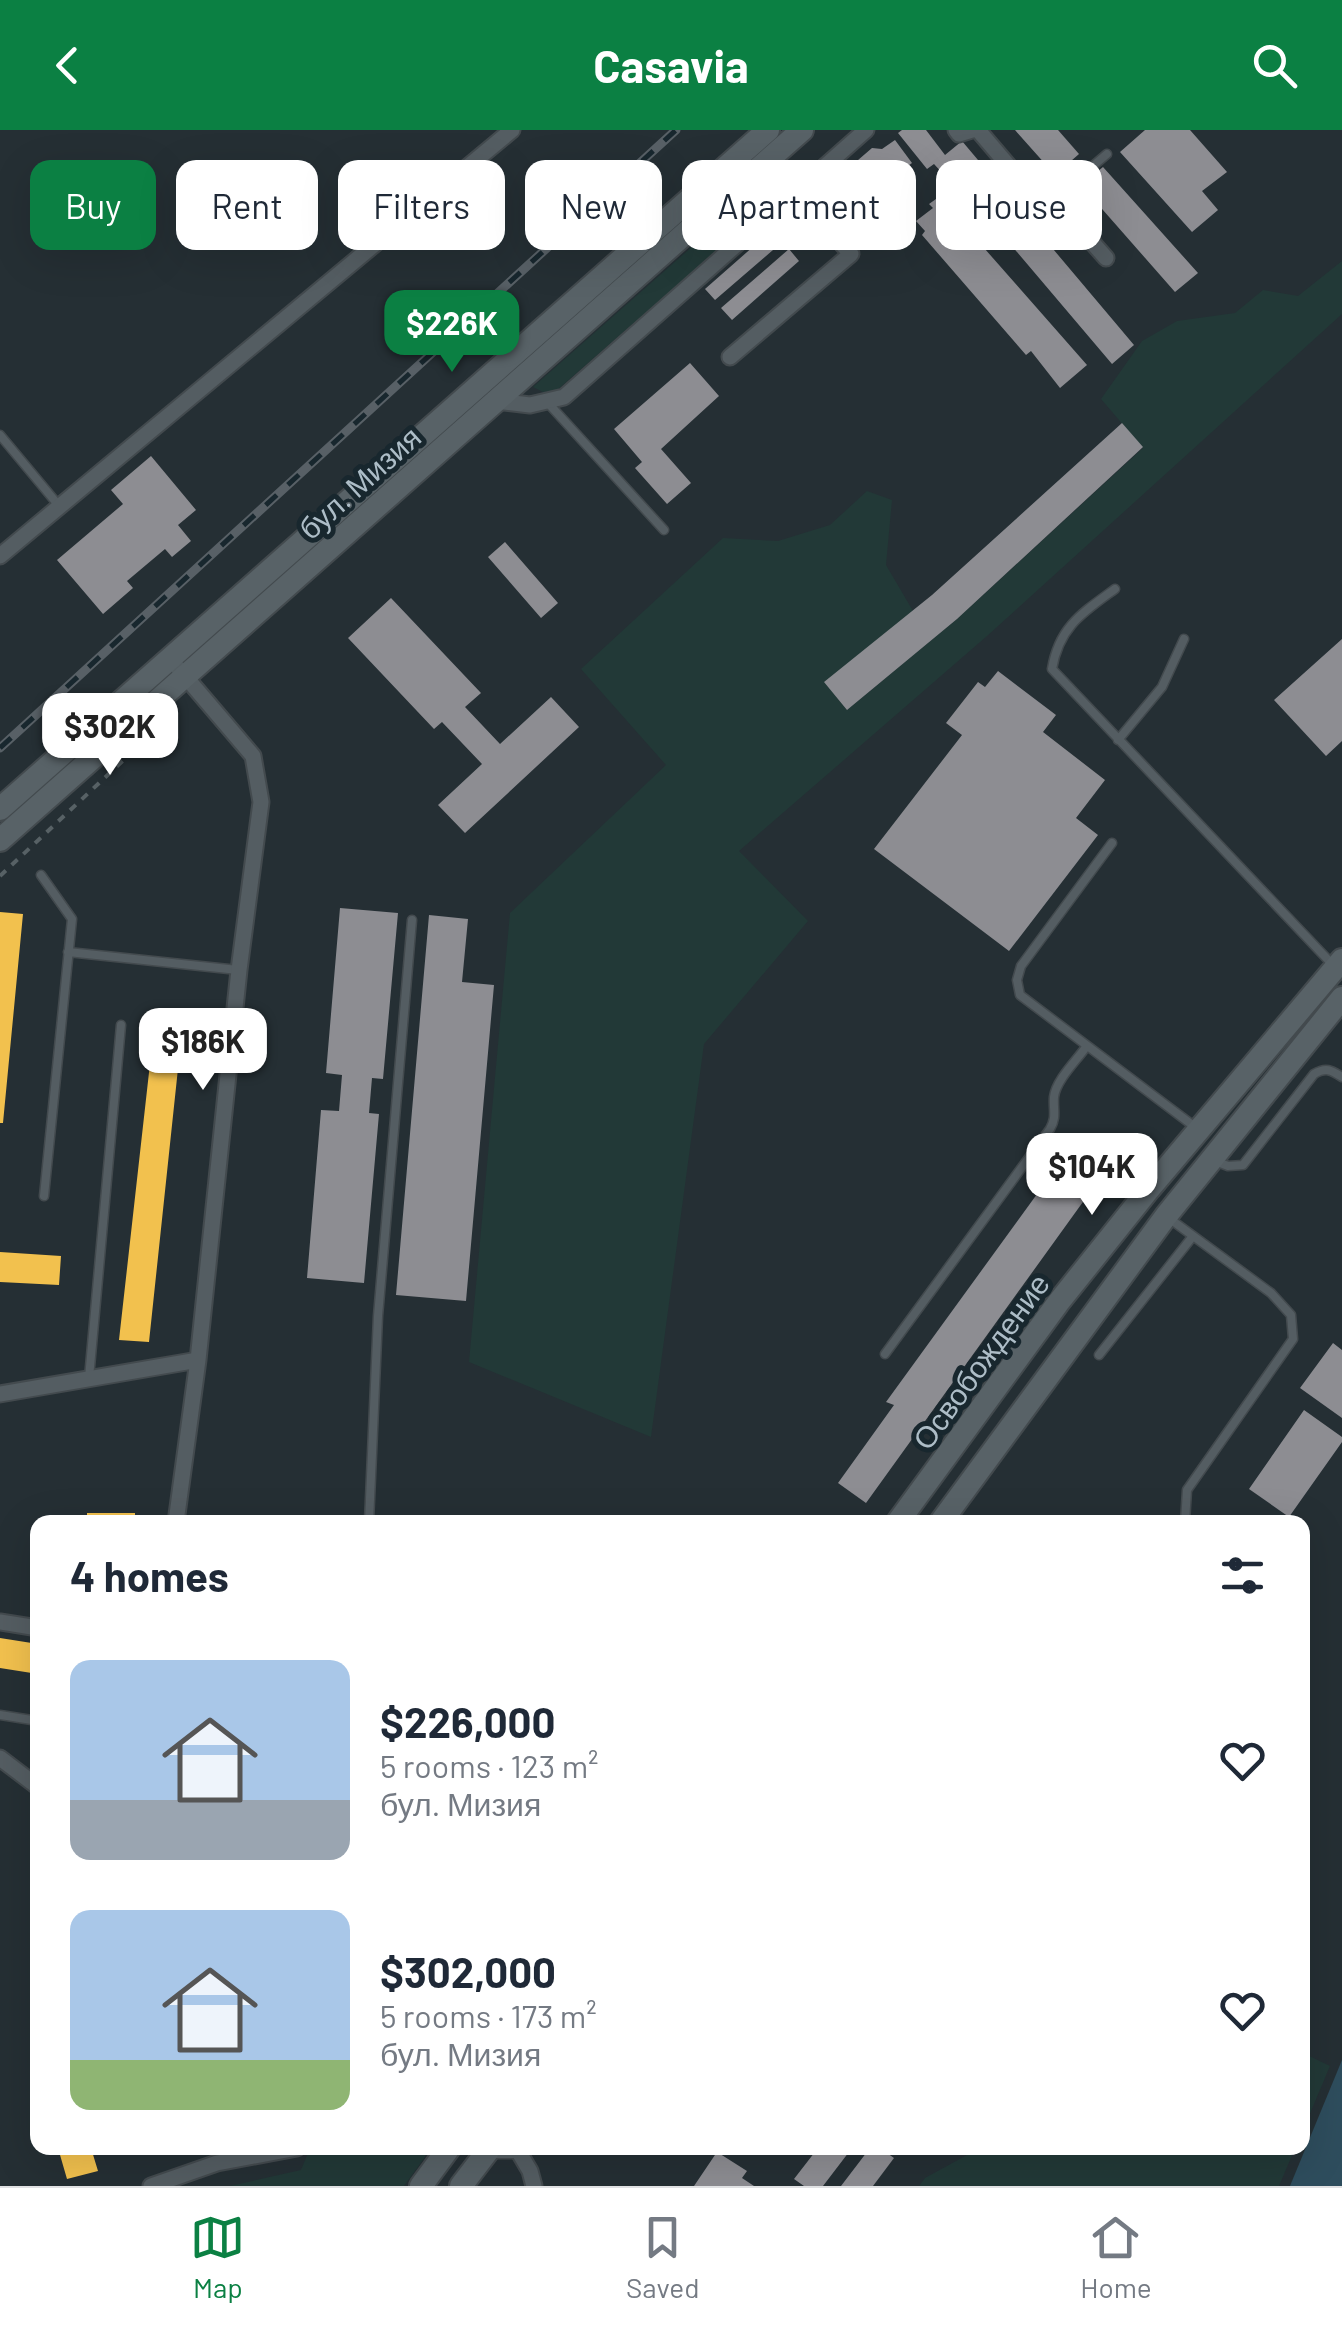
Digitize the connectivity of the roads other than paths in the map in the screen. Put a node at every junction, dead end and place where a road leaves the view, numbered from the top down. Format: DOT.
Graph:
graph roads {
  1 [pos="512,130"];
  2 [pos="768,130"];
  3 [pos="802,130"];
  4 [pos="866,130"];
  5 [pos="956,130"];
  6 [pos="975,130"];
  7 [pos="1107,154"];
  8 [pos="767,160"];
  9 [pos="832,160"];
  10 [pos="1002,160"];
  11 [pos="1100,160"];
  12 [pos="682,236"];
  13 [pos="730,250"];
  14 [pos="847,250"];
  15 [pos="1099,250"];
  16 [pos="1106,258"];
  17 [pos="730,357"];
  18 [pos="496,401"];
  19 [pos="548,403"];
  20 [pos="0,435"];
  21 [pos="60,507"];
  22 [pos="664,530"];
  23 [pos="0,556"];
  24 [pos="1115,589"];
  25 [pos="1184,639"];
  26 [pos="177,668"];
  27 [pos="1118,740"];
  28 [pos="0,809"];
  29 [pos="0,840"];
  30 [pos="1112,843"];
  31 [pos="41,875"];
  32 [pos="412,920"];
  33 [pos="68,952"];
  34 [pos="1339,964"];
  35 [pos="239,970"];
  36 [pos="1342,998"];
  37 [pos="121,1025"];
  38 [pos="1086,1047"];
  39 [pos="1342,1077"];
  40 [pos="1198,1130"];
  41 [pos="1211,1160"];
  42 [pos="44,1196"];
  43 [pos="1166,1216"];
  44 [pos="1193,1236"];
  45 [pos="886,1354"];
  46 [pos="1099,1355"];
  47 [pos="198,1360"];
  48 [pos="89,1378"];
  49 [pos="0,1394"];
  50 [pos="177,1515"];
  51 [pos="370,1515"];
  52 [pos="903,1515"];
  53 [pos="946,1515"];
  54 [pos="1185,1515"];
  55 [pos="0,1622"];
  56 [pos="30,1627"];
  57 [pos="0,1716"];
  58 [pos="30,1719"];
  59 [pos="0,1758"];
  60 [pos="30,1781"];
  61 [pos="215,2155"];
  62 [pos="444,2155"];
  63 [pos="480,2155"];
  64 [pos="524,2155"];
  65 [pos="150,2186"];
  66 [pos="421,2186"];
  67 [pos="461,2186"];
  68 [pos="534,2186"];
  1 -- 21 [label="street"];
  2 -- 26 [label="street, бул. Мизия"];
  3 -- 8 [label="street, бул. Мизия"];
  4 -- 9 [label="street"];
  5 -- 6 [label="street"];
  6 -- 10 [label="street"];
  7 -- 11 [label="lane"];
  12 -- 18 [label="street, бул. Мизия"];
  13 -- 19 [label="street"];
  14 -- 17 [label="street"];
  15 -- 16 [label="street"];
  18 -- 19 [label="street"];
  18 -- 26 [label="street, бул. Мизия"];
  19 -- 22 [label="lane"];
  20 -- 21 [label="lane"];
  21 -- 23 [label="street"];
  24 -- 27 [label="lane"];
  25 -- 27 [label="lane"];
  26 -- 28 [label="street, бул. Мизия"];
  26 -- 29 [label="street, бул. Мизия"];
  26 -- 35 [label="street"];
  27 -- 34 [label="lane"];
  30 -- 38 [label="lane"];
  31 -- 33 [label="lane"];
  32 -- 51 [label="lane"];
  33 -- 35 [label="lane"];
  33 -- 42 [label="lane"];
  34 -- 40 [label="street, Освобождение"];
  35 -- 47 [label="street"];
  36 -- 41 [label="street"];
  37 -- 48 [label="lane"];
  38 -- 40 [label="lane"];
  38 -- 45 [label="lane"];
  39 -- 41 [label="lane"];
  40 -- 52 [label="street, Освобождение"];
  41 -- 43 [label="street"];
  43 -- 44 [label="lane"];
  43 -- 53 [label="street"];
  44 -- 46 [label="lane"];
  44 -- 54 [label="lane"];
  47 -- 48 [label="street"];
  47 -- 50 [label="street"];
  48 -- 49 [label="street"];
  55 -- 56 [label="street"];
  57 -- 58 [label="lane"];
  59 -- 60 [label="street"];
  61 -- 65 [label="street"];
  62 -- 66 [label="street"];
  63 -- 67 [label="street"];
  64 -- 68 [label="street"];
}
